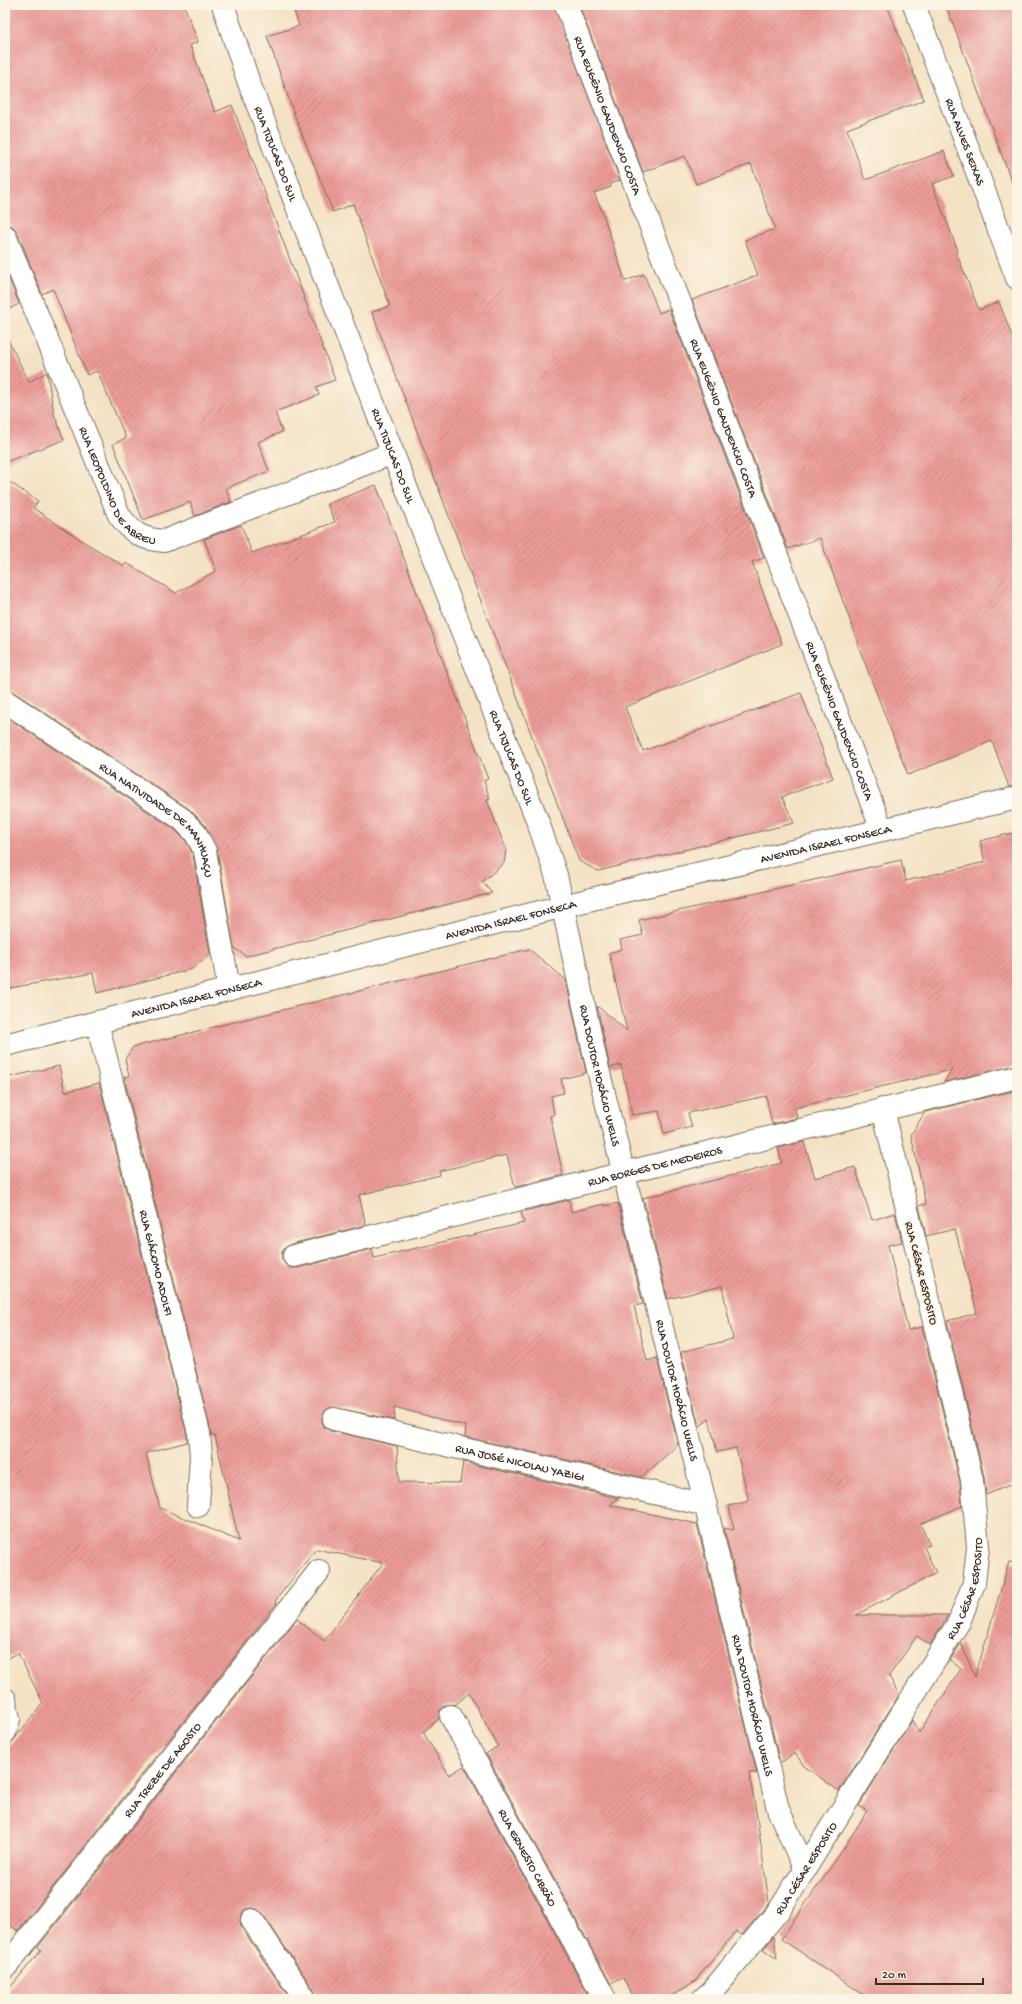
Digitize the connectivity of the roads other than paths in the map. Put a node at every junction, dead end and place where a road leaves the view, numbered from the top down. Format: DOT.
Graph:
graph roads {
  1 [pos="223,5"];
  2 [pos="566,5"];
  3 [pos="914,5"];
  4 [pos="5,236"];
  5 [pos="1017,278"];
  6 [pos="393,453"];
  7 [pos="5,701"];
  8 [pos="1017,798"];
  9 [pos="882,830"];
  10 [pos="562,907"];
  11 [pos="229,989"];
  12 [pos="97,1022"];
  13 [pos="5,1045"];
  14 [pos="1017,1077"];
  15 [pos="883,1110"];
  16 [pos="624,1173"];
  17 [pos="294,1256"];
  18 [pos="334,1419"];
  19 [pos="706,1505"];
  20 [pos="198,1506"];
  21 [pos="319,1570"];
  22 [pos="5,1699"];
  23 [pos="451,1716"];
  24 [pos="5,1732"];
  25 [pos="805,1870"];
  26 [pos="252,1920"];
  27 [pos="5,1968"];
  28 [pos="304,1999"];
  29 [pos="605,1999"];
  30 [pos="703,1999"];
  1 -- 6 [label="street, RUA TIJUCAS DO SUL"];
  2 -- 9 [label="street, RUA EUGÊNIO GAUDENCIO COSTA"];
  3 -- 5 [label="street, RUA ALVES SEIXAS"];
  4 -- 6 [label="street, RUA LEOPOLDINO DE ABREU"];
  6 -- 10 [label="street, RUA TIJUCAS DO SUL"];
  7 -- 11 [label="street, RUA NATIVIDADE DE MANHUAÇU"];
  8 -- 9 [label="street, AVENIDA ISRAEL FONSECA"];
  9 -- 10 [label="street, AVENIDA ISRAEL FONSECA"];
  10 -- 11 [label="street, AVENIDA ISRAEL FONSECA"];
  10 -- 16 [label="street, RUA DOUTOR HORÁCIO WELLS"];
  11 -- 12 [label="street, AVENIDA ISRAEL FONSECA"];
  12 -- 13 [label="street, AVENIDA ISRAEL FONSECA"];
  12 -- 20 [label="street, RUA GIÁCOMO ADOLFI"];
  14 -- 15 [label="street, RUA BORGES DE MEDEIROS"];
  15 -- 16 [label="street, RUA BORGES DE MEDEIROS"];
  15 -- 25 [label="street, RUA CÉSAR ESPOSITO"];
  16 -- 17 [label="street, RUA BORGES DE MEDEIROS"];
  16 -- 19 [label="street, RUA DOUTOR HORÁCIO WELLS"];
  18 -- 19 [label="street, RUA JOSÉ NICOLAU YAZIGI"];
  19 -- 25 [label="street, RUA DOUTOR HORÁCIO WELLS"];
  21 -- 27 [label="street, RUA TREZE DE AGOSTO"];
  22 -- 24 [label="street"];
  23 -- 29 [label="street, RUA ERNESTO CIBRÃO"];
  25 -- 30 [label="street, RUA CÉSAR ESPOSITO"];
  26 -- 28 [label="street"];
}
